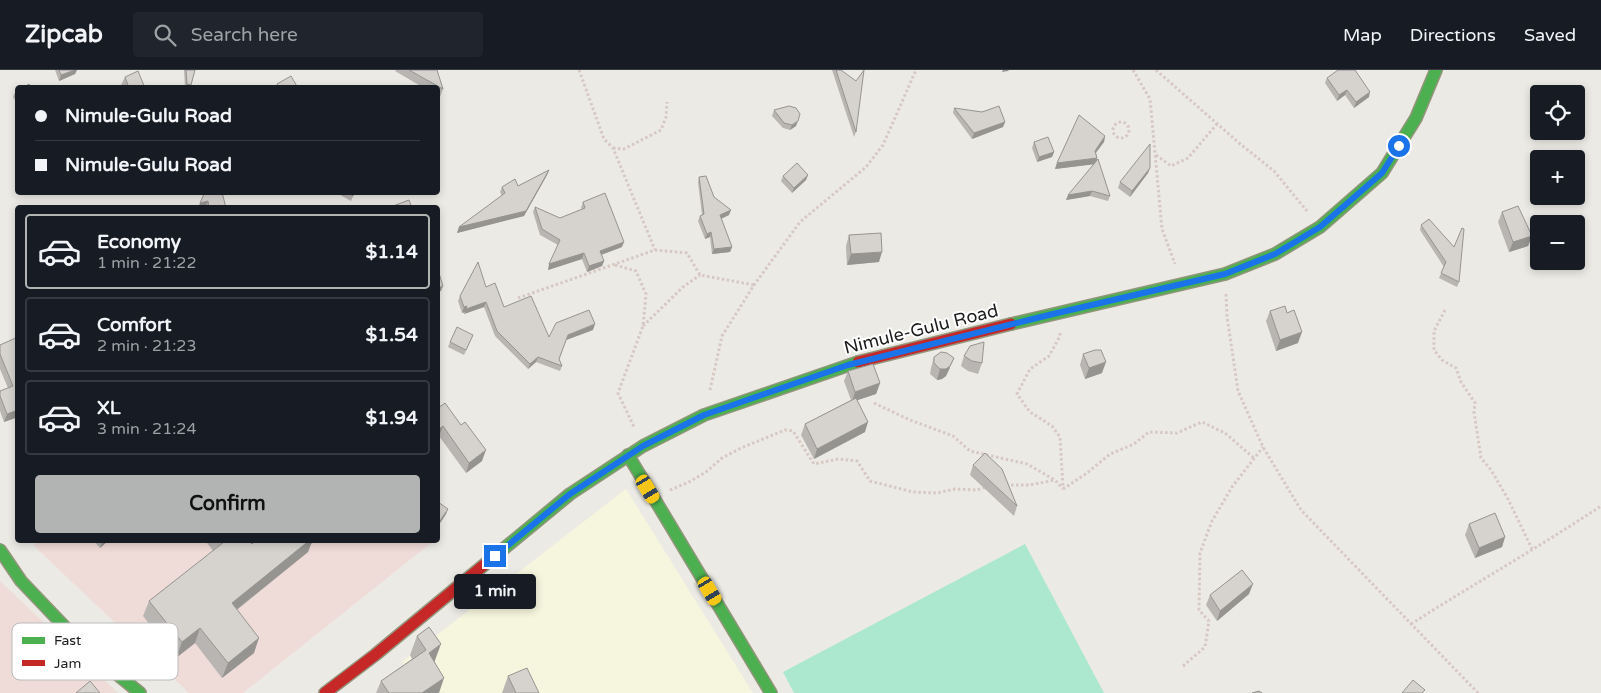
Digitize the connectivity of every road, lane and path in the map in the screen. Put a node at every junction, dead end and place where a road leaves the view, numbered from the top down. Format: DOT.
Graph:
graph roads {
  1 [pos="579,70"];
  2 [pos="916,70"];
  3 [pos="1133,70"];
  4 [pos="1156,70"];
  5 [pos="1436,70"];
  6 [pos="667,102"];
  7 [pos="1217,124"];
  8 [pos="1114,130"];
  9 [pos="613,148"];
  10 [pos="1155,154"];
  11 [pos="1320,227"];
  12 [pos="655,250"];
  13 [pos="615,264"];
  14 [pos="1225,274"];
  15 [pos="700,275"];
  16 [pos="1182,283"];
  17 [pos="754,285"];
  18 [pos="518,298"];
  19 [pos="1445,310"];
  20 [pos="1053,314"];
  21 [pos="643,326"];
  22 [pos="874,403"];
  23 [pos="704,415"];
  24 [pos="643,446"];
  25 [pos="1263,447"];
  26 [pos="628,455"];
  27 [pos="1255,459"];
  28 [pos="1054,480"];
  29 [pos="1004,484"];
  30 [pos="991,485"];
  31 [pos="1063,489"];
  32 [pos="664,492"];
  33 [pos="1601,506"];
  34 [pos="1532,549"];
  35 [pos="0,550"];
  36 [pos="61,623"];
  37 [pos="1410,624"];
  38 [pos="1184,666"];
  39 [pos="124,680"];
  40 [pos="140,693"];
  41 [pos="325,693"];
  42 [pos="771,693"];
  43 [pos="1478,693"];
  1 -- 9 [label="path"];
  2 -- 17 [label="path"];
  3 -- 10 [label="path"];
  4 -- 7 [label="path"];
  5 -- 11 [label="main road, Nimule-Gulu Road"];
  6 -- 9 [label="path"];
  7 -- 10 [label="path"];
  7 -- 11 [label="path"];
  8 -- 8 [label="path"];
  9 -- 12 [label="path"];
  10 -- 16 [label="path"];
  11 -- 14 [label="main road, Nimule-Gulu Road"];
  12 -- 13 [label="path"];
  12 -- 15 [label="path"];
  13 -- 18 [label="path"];
  13 -- 21 [label="path"];
  14 -- 16 [label="main road, Nimule-Gulu Road"];
  14 -- 25 [label="path"];
  15 -- 17 [label="path"];
  15 -- 21 [label="path"];
  16 -- 20 [label="main road, Nimule-Gulu Road"];
  17 -- 23 [label="path"];
  19 -- 34 [label="path"];
  20 -- 23 [label="main road, Nimule-Gulu Road"];
  20 -- 31 [label="path"];
  21 -- 24 [label="path"];
  22 -- 28 [label="path"];
  23 -- 24 [label="main road, Nimule-Gulu Road"];
  24 -- 26 [label="main road, Nimule-Gulu Road"];
  25 -- 27 [label="path"];
  25 -- 37 [label="path"];
  26 -- 41 [label="main road, Nimule-Gulu Road"];
  26 -- 42 [label="main road"];
  27 -- 31 [label="path"];
  27 -- 38 [label="path"];
  28 -- 29 [label="path"];
  28 -- 31 [label="path"];
  30 -- 32 [label="path"];
  33 -- 34 [label="path"];
  34 -- 37 [label="path"];
  35 -- 36 [label="main road"];
  37 -- 43 [label="path"];
  39 -- 40 [label="main road"];
}
